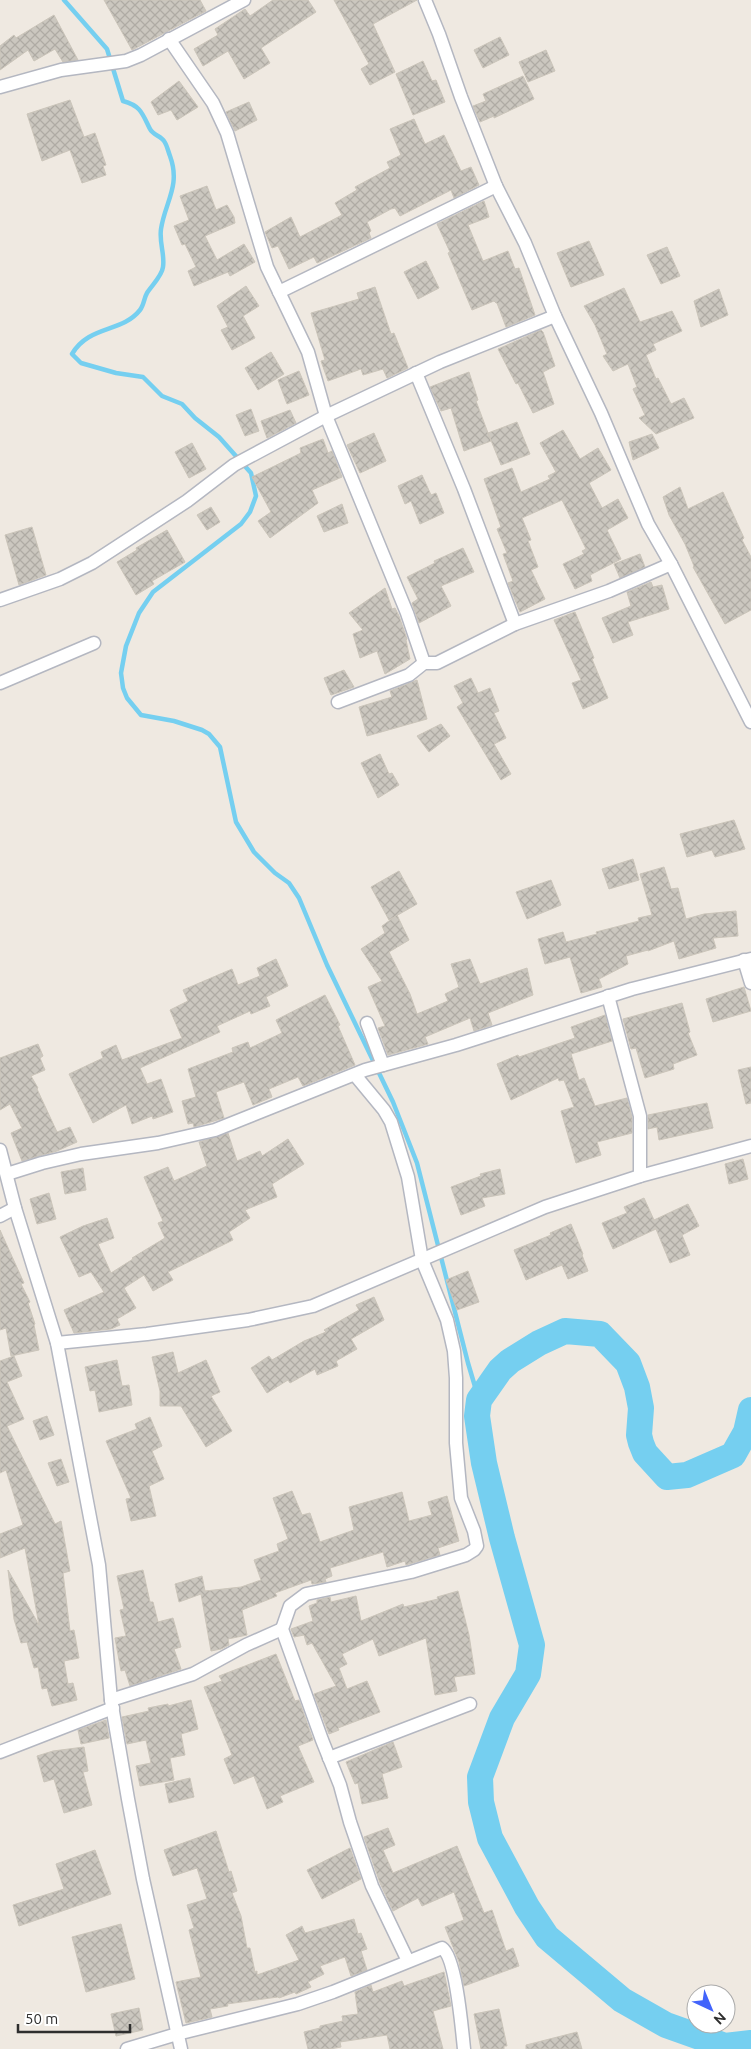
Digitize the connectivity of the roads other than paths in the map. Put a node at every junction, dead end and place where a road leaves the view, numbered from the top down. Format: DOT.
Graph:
graph roads {
  1 [pos="244,0"];
  2 [pos="425,0"];
  3 [pos="169,39"];
  4 [pos="0,87"];
  5 [pos="496,186"];
  6 [pos="279,292"];
  7 [pos="555,316"];
  8 [pos="416,373"];
  9 [pos="326,416"];
  10 [pos="671,564"];
  11 [pos="0,600"];
  12 [pos="514,624"];
  13 [pos="94,643"];
  14 [pos="424,663"];
  15 [pos="0,683"];
  16 [pos="338,702"];
  17 [pos="751,722"];
  18 [pos="747,959"];
  19 [pos="751,983"];
  20 [pos="608,996"];
  21 [pos="367,1023"];
  22 [pos="381,1065"];
  23 [pos="360,1073"];
  24 [pos="751,1146"];
  25 [pos="0,1150"];
  26 [pos="7,1174"];
  27 [pos="640,1176"];
  28 [pos="15,1208"];
  29 [pos="0,1216"];
  30 [pos="422,1260"];
  31 [pos="57,1343"];
  32 [pos="282,1629"];
  33 [pos="112,1704"];
  34 [pos="470,1704"];
  35 [pos="0,1752"];
  36 [pos="329,1758"];
  37 [pos="408,1961"];
  38 [pos="176,2034"];
  39 [pos="127,2049"];
  40 [pos="181,2049"];
  41 [pos="464,2049"];
  1 -- 3 [label="street"];
  2 -- 5 [label="street"];
  3 -- 4 [label="street"];
  3 -- 6 [label="street"];
  5 -- 6 [label="street"];
  5 -- 7 [label="street"];
  6 -- 9 [label="street"];
  7 -- 8 [label="street"];
  7 -- 10 [label="street"];
  8 -- 9 [label="street"];
  8 -- 12 [label="street"];
  9 -- 11 [label="street"];
  9 -- 14 [label="street"];
  10 -- 12 [label="street"];
  10 -- 17 [label="street"];
  12 -- 14 [label="street"];
  13 -- 15 [label="street"];
  14 -- 16 [label="street"];
  18 -- 19 [label="street"];
  18 -- 20 [label="street"];
  20 -- 22 [label="street"];
  20 -- 27 [label="street"];
  21 -- 22 [label="street"];
  22 -- 23 [label="street"];
  23 -- 26 [label="street"];
  23 -- 30 [label="street"];
  24 -- 27 [label="street"];
  25 -- 26 [label="street"];
  26 -- 28 [label="street"];
  27 -- 30 [label="street"];
  28 -- 29 [label="street"];
  28 -- 31 [label="street"];
  30 -- 31 [label="street"];
  30 -- 32 [label="street"];
  31 -- 33 [label="street"];
  32 -- 33 [label="street"];
  32 -- 36 [label="street"];
  33 -- 35 [label="street"];
  33 -- 38 [label="street"];
  34 -- 36 [label="street"];
  36 -- 37 [label="street"];
  37 -- 38 [label="street"];
  37 -- 41 [label="street"];
  38 -- 39 [label="street"];
  38 -- 40 [label="street"];
}
